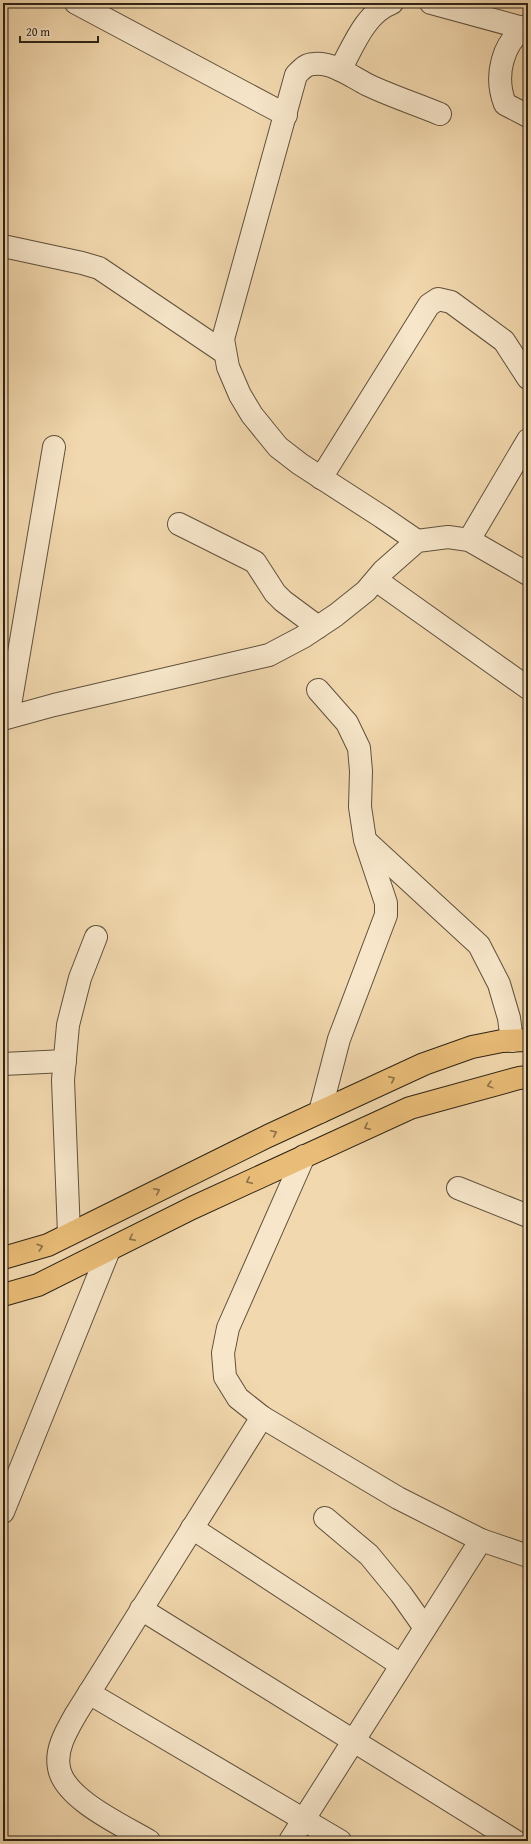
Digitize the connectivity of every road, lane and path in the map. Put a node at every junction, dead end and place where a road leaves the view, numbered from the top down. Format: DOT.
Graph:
graph roads {
  1 [pos="76,3"];
  2 [pos="392,3"];
  3 [pos="431,3"];
  4 [pos="526,26"];
  5 [pos="340,70"];
  6 [pos="440,114"];
  7 [pos="286,115"];
  8 [pos="528,116"];
  9 [pos="3,246"];
  10 [pos="225,353"];
  11 [pos="528,378"];
  12 [pos="528,440"];
  13 [pos="54,447"];
  14 [pos="320,478"];
  15 [pos="179,524"];
  16 [pos="469,540"];
  17 [pos="417,541"];
  18 [pos="528,574"];
  19 [pos="376,580"];
  20 [pos="318,627"];
  21 [pos="528,688"];
  22 [pos="318,690"];
  23 [pos="6,718"];
  24 [pos="365,840"];
  25 [pos="96,937"];
  26 [pos="520,1040"];
  27 [pos="65,1061"];
  28 [pos="3,1064"];
  29 [pos="528,1077"];
  30 [pos="320,1112"];
  31 [pos="304,1156"];
  32 [pos="458,1188"];
  33 [pos="528,1216"];
  34 [pos="69,1234"];
  35 [pos="109,1250"];
  36 [pos="3,1258"];
  37 [pos="3,1295"];
  38 [pos="262,1417"];
  39 [pos="3,1512"];
  40 [pos="325,1518"];
  41 [pos="192,1528"];
  42 [pos="481,1540"];
  43 [pos="528,1556"];
  44 [pos="141,1609"];
  45 [pos="425,1628"];
  46 [pos="401,1665"];
  47 [pos="89,1693"];
  48 [pos="353,1741"];
  49 [pos="304,1818"];
  50 [pos="149,1841"];
  51 [pos="290,1841"];
  52 [pos="340,1841"];
  53 [pos="515,1841"];
  1 -- 7 [label="street"];
  2 -- 5 [label="street"];
  3 -- 4 [label="street"];
  4 -- 8 [label="street"];
  5 -- 6 [label="street"];
  5 -- 7 [label="street"];
  7 -- 10 [label="street"];
  9 -- 10 [label="street"];
  10 -- 14 [label="street"];
  11 -- 14 [label="street"];
  12 -- 16 [label="street"];
  13 -- 23 [label="street"];
  14 -- 17 [label="street"];
  15 -- 20 [label="street"];
  16 -- 17 [label="street"];
  16 -- 18 [label="street"];
  17 -- 19 [label="street"];
  19 -- 20 [label="street"];
  19 -- 21 [label="street"];
  20 -- 23 [label="street"];
  22 -- 24 [label="street"];
  24 -- 26 [label="street"];
  24 -- 30 [label="street"];
  25 -- 27 [label="street"];
  30 -- 26 [label="highway, one-way"];
  27 -- 28 [label="street"];
  27 -- 34 [label="street"];
  29 -- 31 [label="highway, one-way"];
  34 -- 30 [label="highway, one-way"];
  31 -- 35 [label="highway, one-way"];
  31 -- 38 [label="street"];
  32 -- 33 [label="street"];
  36 -- 34 [label="highway, one-way"];
  35 -- 37 [label="highway"];
  35 -- 39 [label="street"];
  38 -- 41 [label="street"];
  38 -- 42 [label="street"];
  40 -- 45 [label="street"];
  41 -- 44 [label="street"];
  41 -- 46 [label="street"];
  42 -- 43 [label="street"];
  42 -- 45 [label="street"];
  44 -- 47 [label="street"];
  44 -- 48 [label="street"];
  45 -- 46 [label="street"];
  46 -- 48 [label="street"];
  47 -- 49 [label="street"];
  47 -- 50 [label="street"];
  48 -- 49 [label="street"];
  48 -- 53 [label="street"];
  49 -- 51 [label="street"];
  49 -- 52 [label="street"];
}
